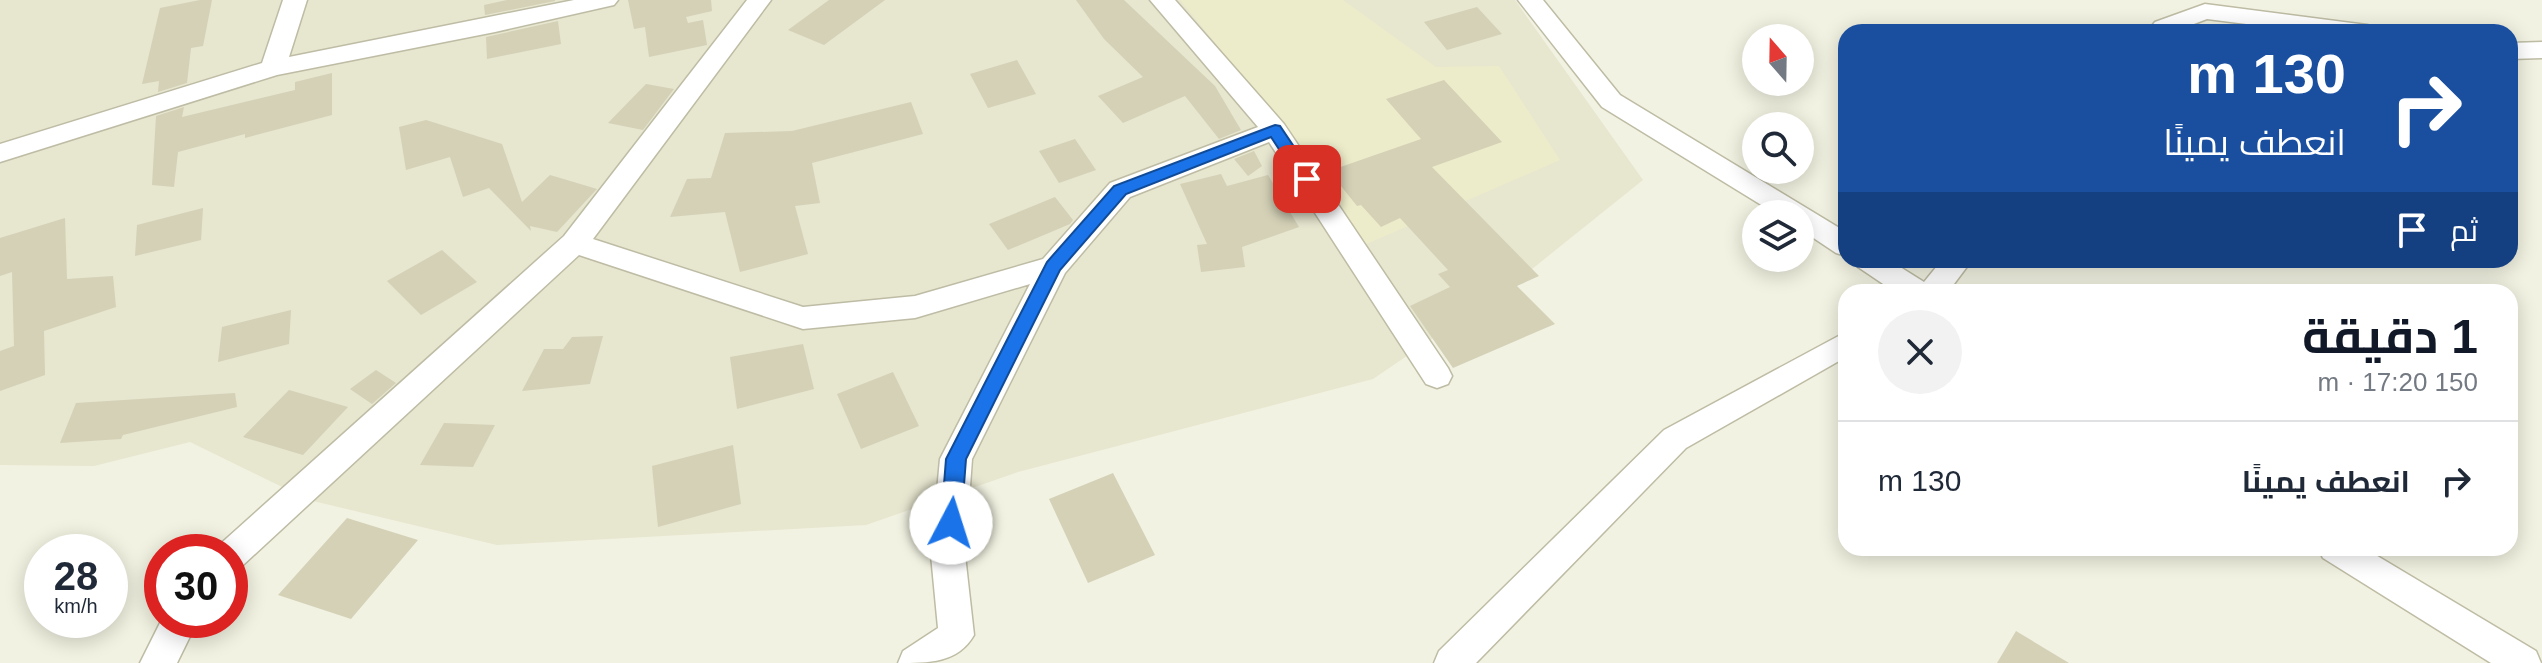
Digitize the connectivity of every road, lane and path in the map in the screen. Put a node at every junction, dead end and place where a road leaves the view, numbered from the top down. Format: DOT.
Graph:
graph roads {
  1 [pos="295,0"];
  2 [pos="606,0"];
  3 [pos="759,0"];
  4 [pos="1162,0"];
  5 [pos="1530,0"];
  6 [pos="2172,24"];
  7 [pos="2305,24"];
  8 [pos="2542,50"];
  9 [pos="2518,51"];
  10 [pos="273,68"];
  11 [pos="1275,130"];
  12 [pos="0,153"];
  13 [pos="1774,200"];
  14 [pos="1814,225"];
  15 [pos="1838,241"];
  16 [pos="574,243"];
  17 [pos="1053,267"];
  18 [pos="1880,268"];
  19 [pos="1952,268"];
  20 [pos="1905,284"];
  21 [pos="1938,284"];
  22 [pos="1838,347"];
  23 [pos="1437,376"];
  24 [pos="248,540"];
  25 [pos="2348,556"];
  26 [pos="171,638"];
  27 [pos="158,663"];
  28 [pos="916,663"];
  29 [pos="1452,663"];
  30 [pos="2523,663"];
  1 -- 10 [label="street"];
  2 -- 10 [label="street"];
  3 -- 16 [label="street"];
  4 -- 11 [label="street"];
  5 -- 13 [label="street"];
  6 -- 7 [label="street"];
  8 -- 9 [label="street"];
  10 -- 12 [label="street"];
  11 -- 17 [label="street"];
  11 -- 23 [label="street"];
  14 -- 15 [label="street"];
  16 -- 17 [label="street"];
  16 -- 24 [label="street"];
  17 -- 28 [label="street"];
  18 -- 20 [label="street"];
  19 -- 21 [label="street"];
  22 -- 29 [label="street"];
  25 -- 30 [label="street"];
  26 -- 27 [label="street"];
}
